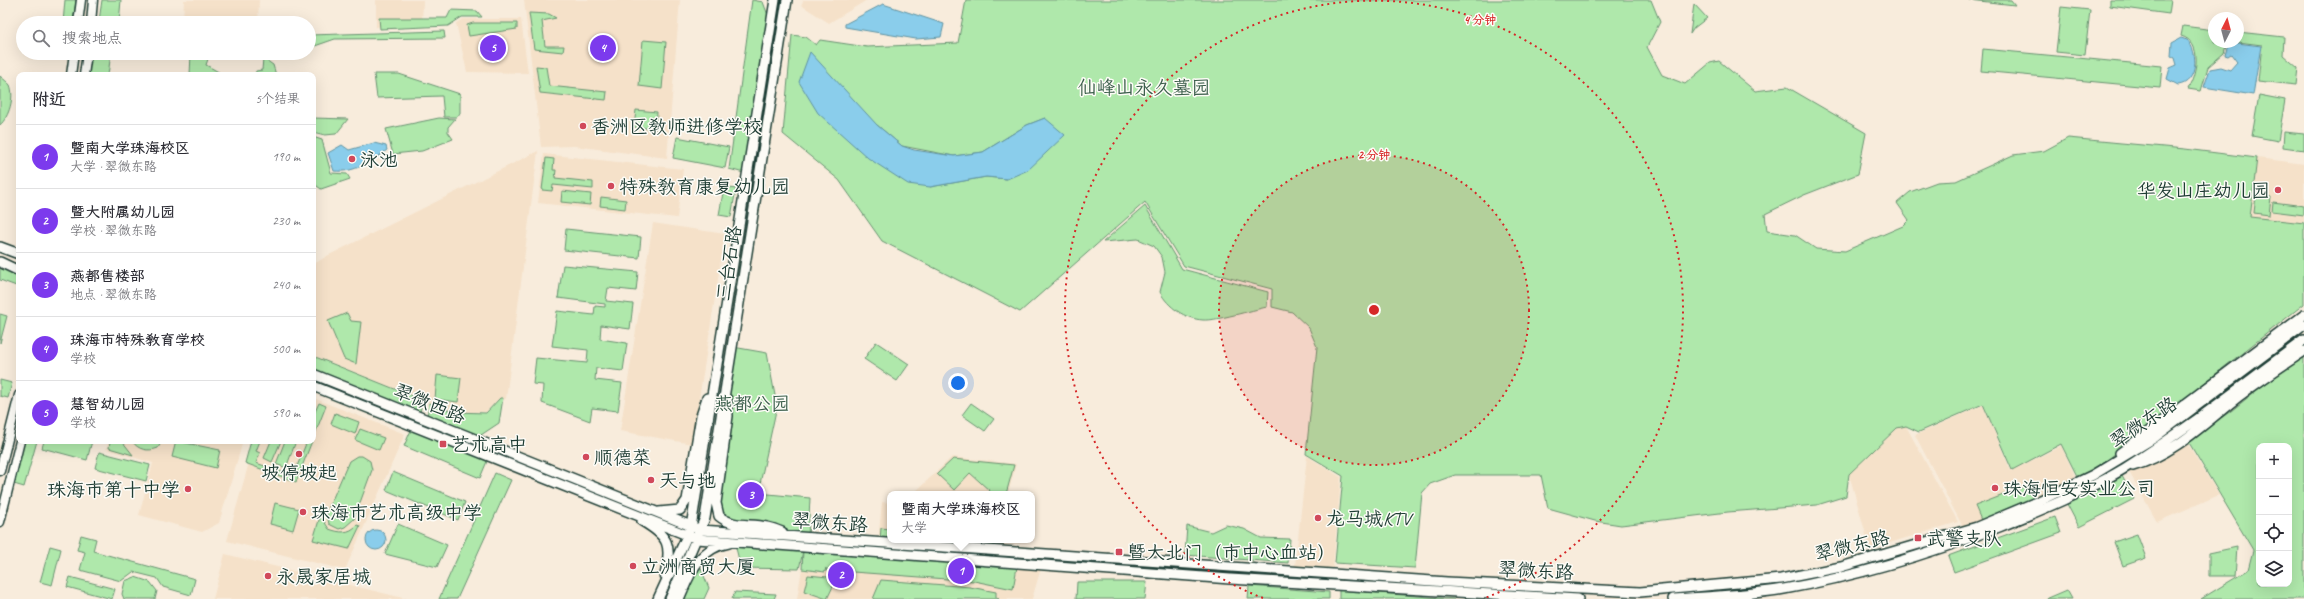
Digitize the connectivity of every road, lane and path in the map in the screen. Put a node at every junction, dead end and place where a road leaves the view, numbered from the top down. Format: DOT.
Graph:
graph roads {
  1 [pos="81,0"];
  2 [pos="94,0"];
  3 [pos="775,0"];
  4 [pos="787,0"];
  5 [pos="79,16"];
  6 [pos="91,16"];
  7 [pos="73,60"];
  8 [pos="86,60"];
  9 [pos="71,72"];
  10 [pos="84,72"];
  11 [pos="0,248"];
  12 [pos="16,253"];
  13 [pos="0,262"];
  14 [pos="16,270"];
  15 [pos="2304,315"];
  16 [pos="2304,325"];
  17 [pos="2304,340"];
  18 [pos="2304,351"];
  19 [pos="716,370"];
  20 [pos="316,375"];
  21 [pos="726,384"];
  22 [pos="316,387"];
  23 [pos="16,407"];
  24 [pos="19,444"];
  25 [pos="2124,468"];
  26 [pos="0,471"];
  27 [pos="2093,475"];
  28 [pos="2050,496"];
  29 [pos="2054,505"];
  30 [pos="618,507"];
  31 [pos="652,511"];
  32 [pos="0,522"];
  33 [pos="701,530"];
  34 [pos="689,531"];
  35 [pos="795,536"];
  36 [pos="697,539"];
  37 [pos="738,542"];
  38 [pos="887,542"];
  39 [pos="895,543"];
  40 [pos="658,598"];
  41 [pos="670,599"];
  42 [pos="679,599"];
  43 [pos="1578,599"];
  44 [pos="1673,599"];
  1 -- 5 [label="main road"];
  2 -- 6 [label="main road"];
  3 -- 19 [label="main road, 三台石路"];
  4 -- 21 [label="main road, 三台石路"];
  7 -- 9 [label="main road"];
  8 -- 10 [label="main road"];
  11 -- 12 [label="main road"];
  13 -- 14 [label="main road"];
  15 -- 27 [label="main road"];
  16 -- 27 [label="main road, 翠微东路"];
  17 -- 25 [label="main road, 翠微东路"];
  18 -- 25 [label="main road"];
  19 -- 31 [label="main road"];
  19 -- 34 [label="main road, 三台石路"];
  20 -- 31 [label="main road, 翠微西路"];
  21 -- 33 [label="main road, 三台石路"];
  21 -- 35 [label="main road"];
  22 -- 30 [label="main road, 翠微西路"];
  23 -- 26 [label="main road"];
  24 -- 32 [label="main road"];
  25 -- 29 [label="main road, 翠微东路"];
  27 -- 28 [label="main road, 翠微东路"];
  28 -- 29 [label="main road"];
  28 -- 39 [label="main road, 翠微东路"];
  29 -- 44 [label="main road, 翠微东路"];
  30 -- 34 [label="main road, 翠微西路"];
  30 -- 40 [label="main road"];
  31 -- 34 [label="main road, 翠微西路"];
  33 -- 34 [label="main road, 翠微东路"];
  33 -- 35 [label="main road, 翠微东路"];
  33 -- 36 [label="main road, 三台石路"];
  34 -- 36 [label="main road, 翠微东路"];
  34 -- 40 [label="main road, 三台石路"];
  35 -- 38 [label="main road, 翠微东路"];
  36 -- 37 [label="main road, 翠微东路"];
  36 -- 41 [label="main road, 三台石路"];
  37 -- 42 [label="main road"];
  37 -- 43 [label="main road, 翠微东路"];
}
